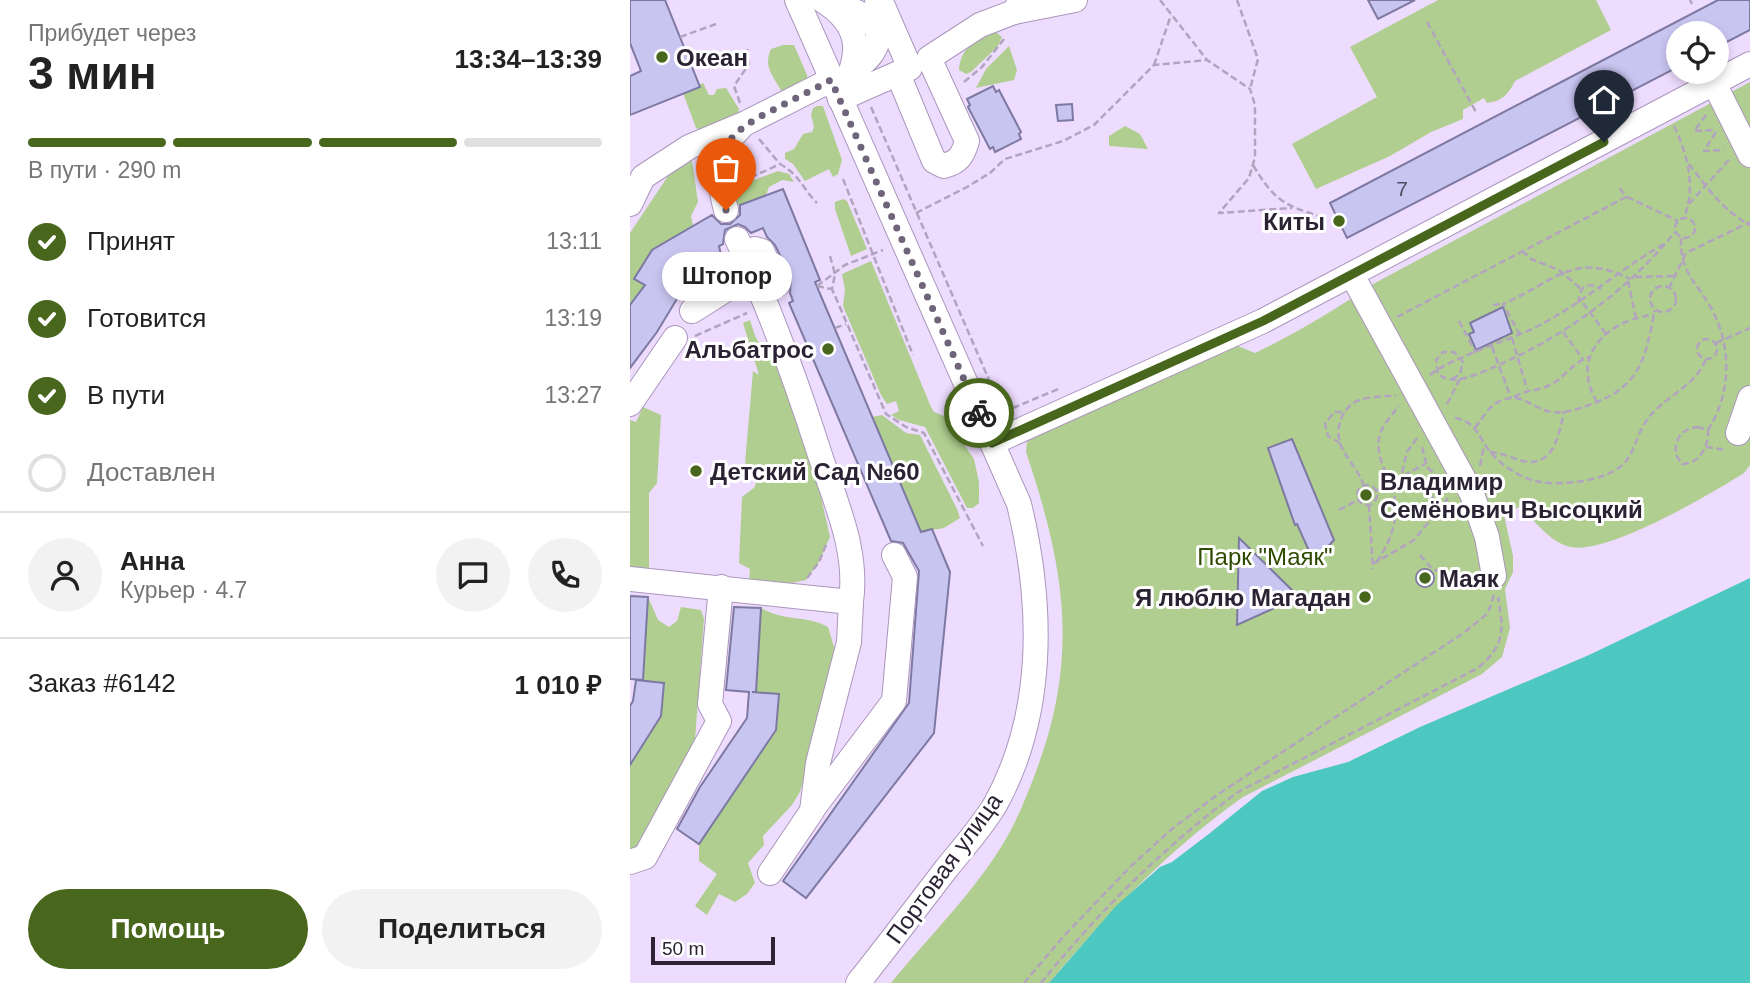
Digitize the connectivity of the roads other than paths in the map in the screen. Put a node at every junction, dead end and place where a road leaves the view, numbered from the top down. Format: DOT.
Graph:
graph roads {
  1 [pos="797,0"];
  2 [pos="877,0"];
  3 [pos="1075,0"];
  4 [pos="826,2"];
  5 [pos="1018,6"];
  6 [pos="1750,64"];
  7 [pos="912,67"];
  8 [pos="1729,75"];
  9 [pos="1712,84"];
  10 [pos="1714,84"];
  11 [pos="847,85"];
  12 [pos="746,123"];
  13 [pos="1740,152"];
  14 [pos="636,177"];
  15 [pos="724,199"];
  16 [pos="630,204"];
  17 [pos="745,256"];
  18 [pos="1352,275"];
  19 [pos="778,284"];
  20 [pos="692,311"];
  21 [pos="671,344"];
  22 [pos="1750,398"];
  23 [pos="630,404"];
  24 [pos="1738,433"];
  25 [pos="992,443"];
  26 [pos="894,555"];
  27 [pos="630,579"];
  28 [pos="1495,581"];
  29 [pos="721,587"];
  30 [pos="851,602"];
  31 [pos="812,811"];
  32 [pos="630,862"];
  33 [pos="770,873"];
  34 [pos="858,983"];
  1 -- 11 [label="street, Портовая улица"];
  2 -- 7 [label="street"];
  3 -- 5 [label="street"];
  4 -- 11 [label="street"];
  5 -- 7 [label="street"];
  6 -- 8 [label="street"];
  7 -- 7 [label="street"];
  7 -- 11 [label="street"];
  9 -- 18 [label="street"];
  10 -- 13 [label="street"];
  11 -- 12 [label="street"];
  11 -- 25 [label="street, Портовая улица"];
  12 -- 14 [label="street"];
  12 -- 15 [label="street"];
  14 -- 16 [label="street"];
  17 -- 19 [label="street"];
  17 -- 20 [label="street"];
  17 -- 30 [label="street"];
  18 -- 25 [label="street"];
  18 -- 28 [label="street"];
  21 -- 23 [label="street"];
  22 -- 24 [label="street"];
  25 -- 34 [label="street, Портовая улица"];
  26 -- 31 [label="street"];
  27 -- 29 [label="street"];
  29 -- 30 [label="street"];
  29 -- 32 [label="street"];
  30 -- 31 [label="street"];
  31 -- 33 [label="street"];
}
